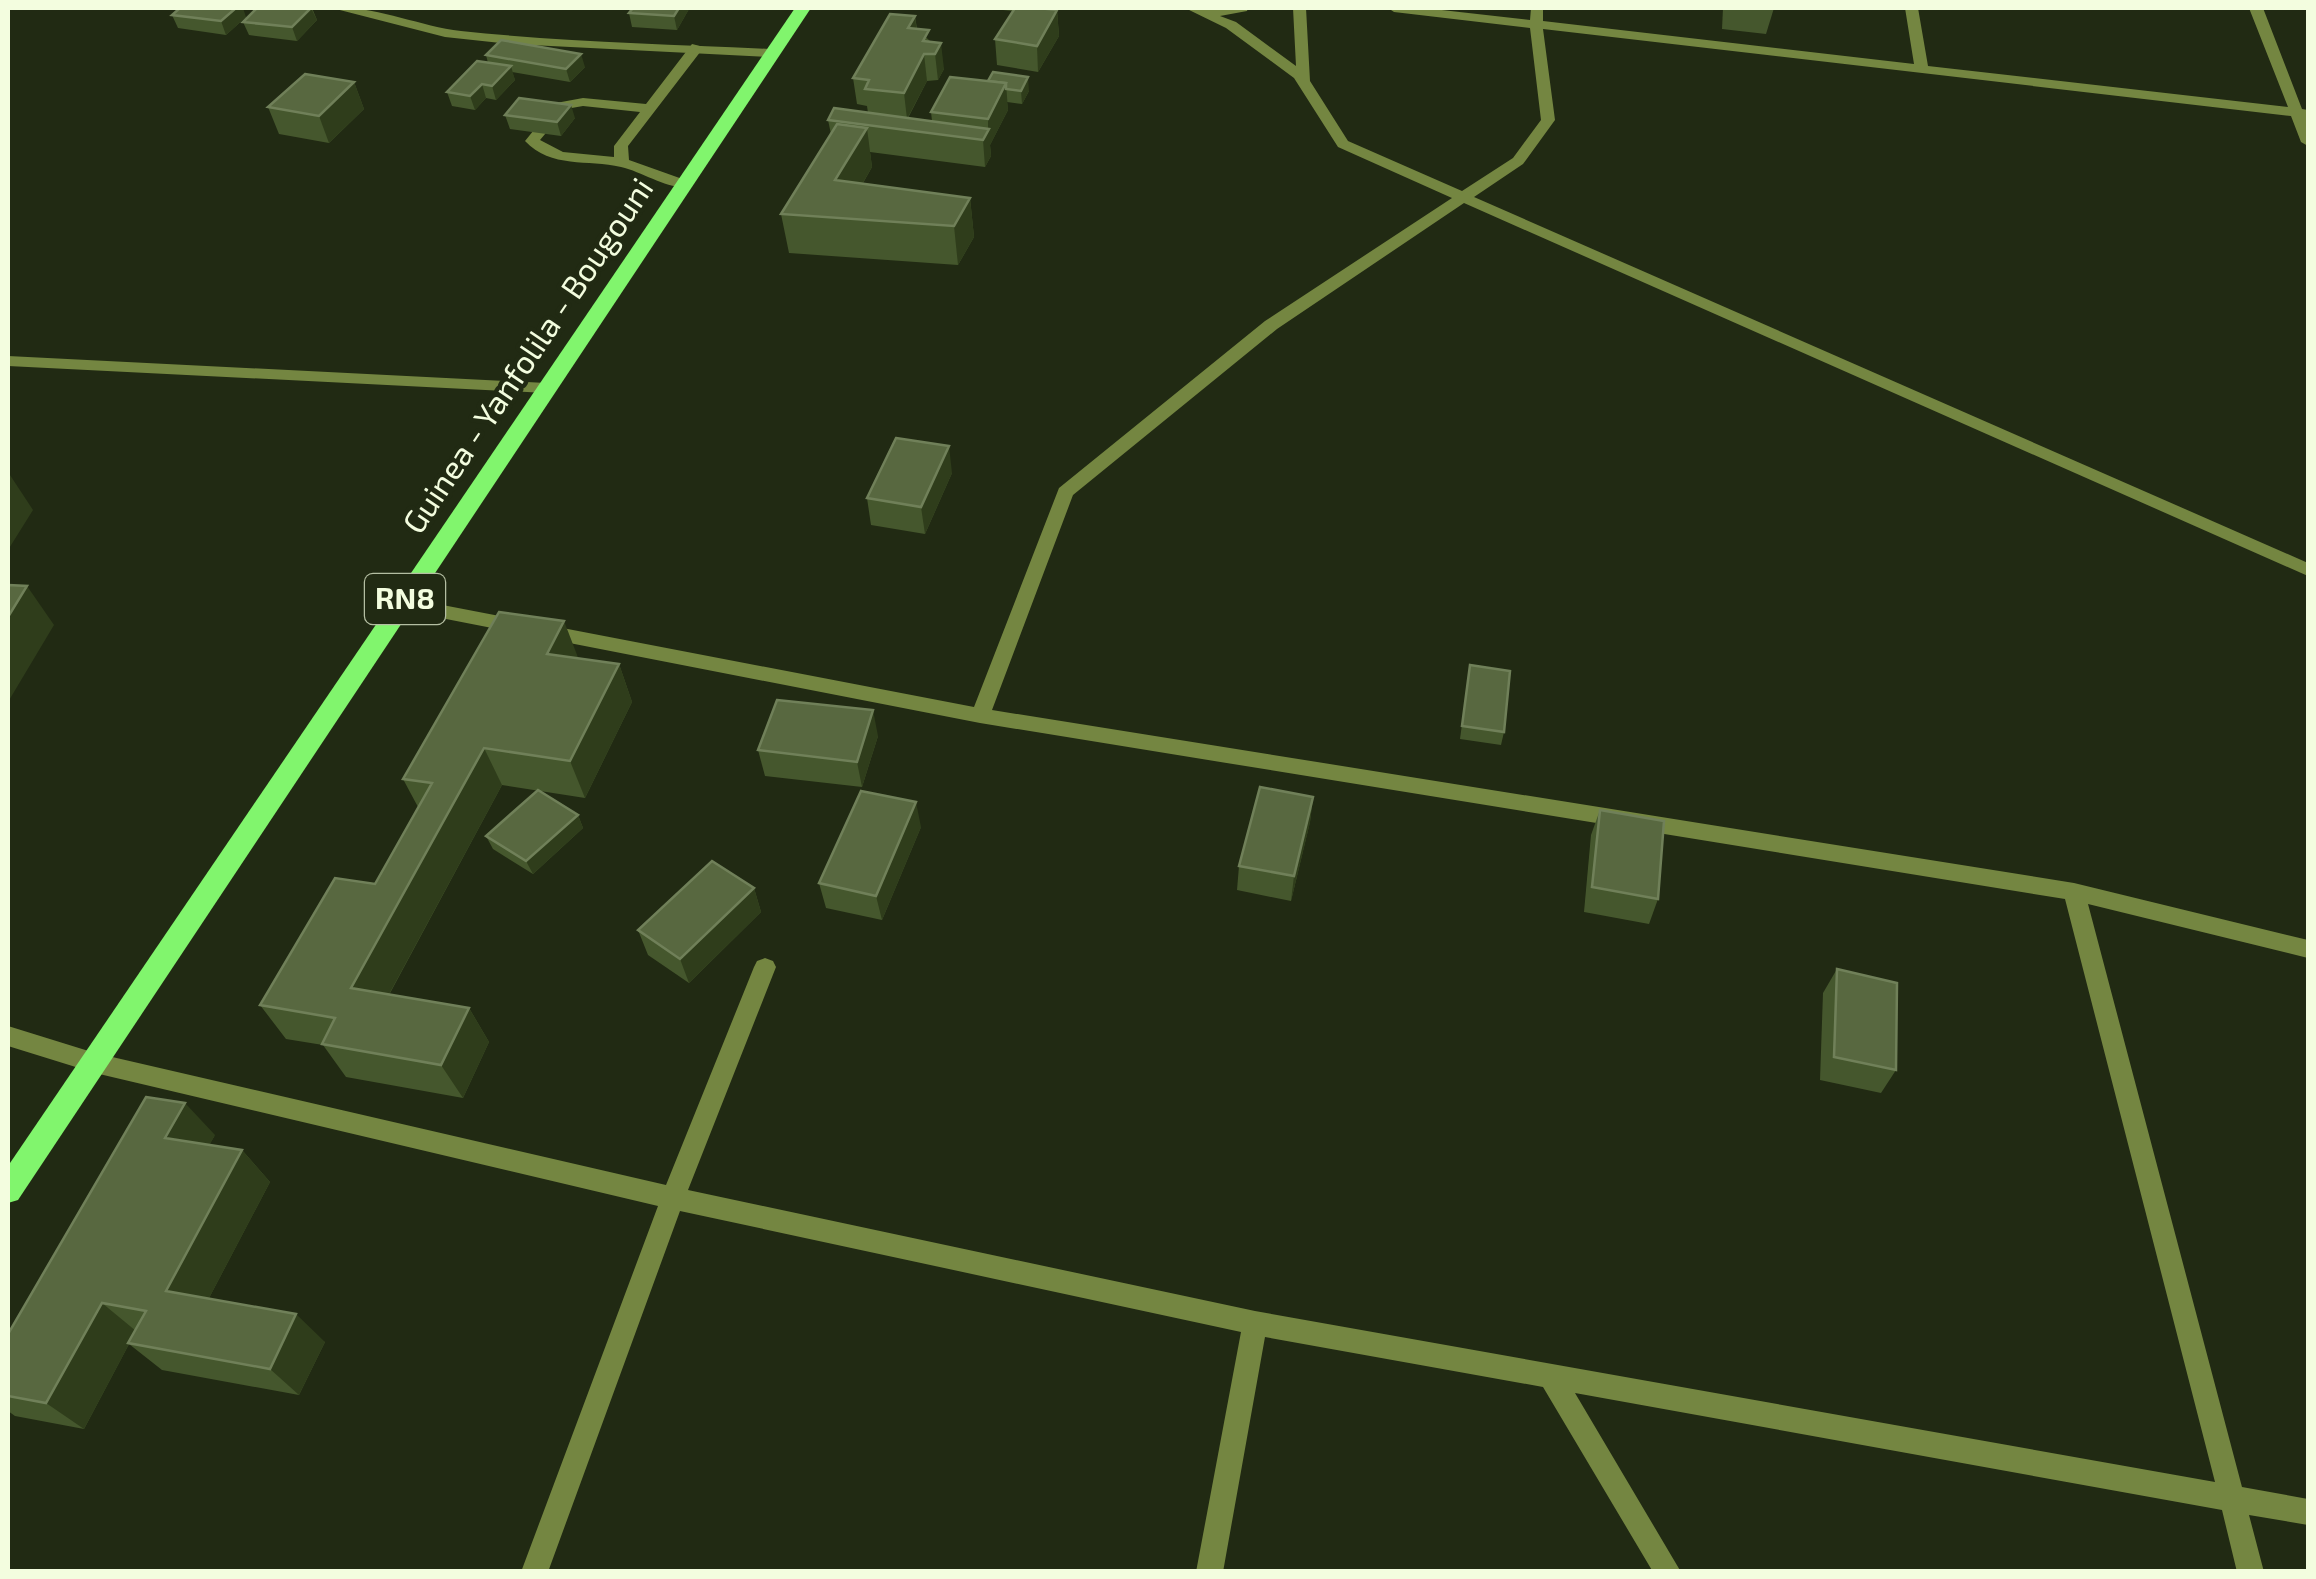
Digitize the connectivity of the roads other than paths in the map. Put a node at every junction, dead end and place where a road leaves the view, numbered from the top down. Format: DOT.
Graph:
graph roads {
  1 [pos="338,8"];
  2 [pos="803,8"];
  3 [pos="1242,8"];
  4 [pos="1300,8"];
  5 [pos="1394,8"];
  6 [pos="1537,8"];
  7 [pos="1912,8"];
  8 [pos="2256,8"];
  9 [pos="1199,11"];
  10 [pos="1536,24"];
  11 [pos="697,47"];
  12 [pos="770,53"];
  13 [pos="1922,69"];
  14 [pos="1303,82"];
  15 [pos="649,110"];
  16 [pos="2303,114"];
  17 [pos="2308,142"];
  18 [pos="622,162"];
  19 [pos="683,184"];
  20 [pos="1465,198"];
  21 [pos="8,361"];
  22 [pos="546,388"];
  23 [pos="2308,570"];
  24 [pos="401,604"];
  25 [pos="980,716"];
  26 [pos="2074,892"];
  27 [pos="2308,949"];
  28 [pos="765,967"];
  29 [pos="8,1036"];
  30 [pos="95,1062"];
  31 [pos="8,1190"];
  32 [pos="673,1198"];
  33 [pos="1256,1323"];
  34 [pos="1551,1376"];
  35 [pos="2232,1498"];
  36 [pos="2308,1512"];
  37 [pos="534,1572"];
  38 [pos="1209,1572"];
  39 [pos="1668,1572"];
  40 [pos="2251,1572"];
  1 -- 11 [label="street"];
  2 -- 12 [label="main road, Guinea - Yanfolila - Bougouni / RN8"];
  3 -- 9 [label="street"];
  4 -- 14 [label="street"];
  5 -- 10 [label="street"];
  6 -- 10 [label="street"];
  7 -- 13 [label="street"];
  8 -- 16 [label="street"];
  9 -- 14 [label="street"];
  10 -- 13 [label="street"];
  10 -- 20 [label="street"];
  11 -- 12 [label="street"];
  11 -- 15 [label="street"];
  12 -- 19 [label="main road, Guinea - Yanfolila - Bougouni / RN8"];
  13 -- 16 [label="street"];
  14 -- 20 [label="street"];
  15 -- 18 [label="street"];
  15 -- 18 [label="street"];
  16 -- 17 [label="street"];
  18 -- 19 [label="street"];
  19 -- 22 [label="main road, Guinea - Yanfolila - Bougouni / RN8"];
  20 -- 23 [label="street"];
  20 -- 25 [label="street"];
  21 -- 22 [label="street"];
  22 -- 24 [label="main road, Guinea - Yanfolila - Bougouni / RN8"];
  24 -- 25 [label="street"];
  24 -- 30 [label="main road, Guinea - Yanfolila - Bougouni / RN8"];
  25 -- 26 [label="street"];
  26 -- 27 [label="street"];
  26 -- 35 [label="street"];
  28 -- 32 [label="street"];
  29 -- 30 [label="street"];
  30 -- 31 [label="main road, Guinea - Yanfolila - Bougouni / RN8"];
  30 -- 32 [label="street"];
  32 -- 33 [label="street"];
  32 -- 37 [label="street"];
  33 -- 34 [label="street"];
  33 -- 38 [label="street"];
  34 -- 35 [label="street"];
  34 -- 39 [label="street"];
  35 -- 36 [label="street"];
  35 -- 40 [label="street"];
}
